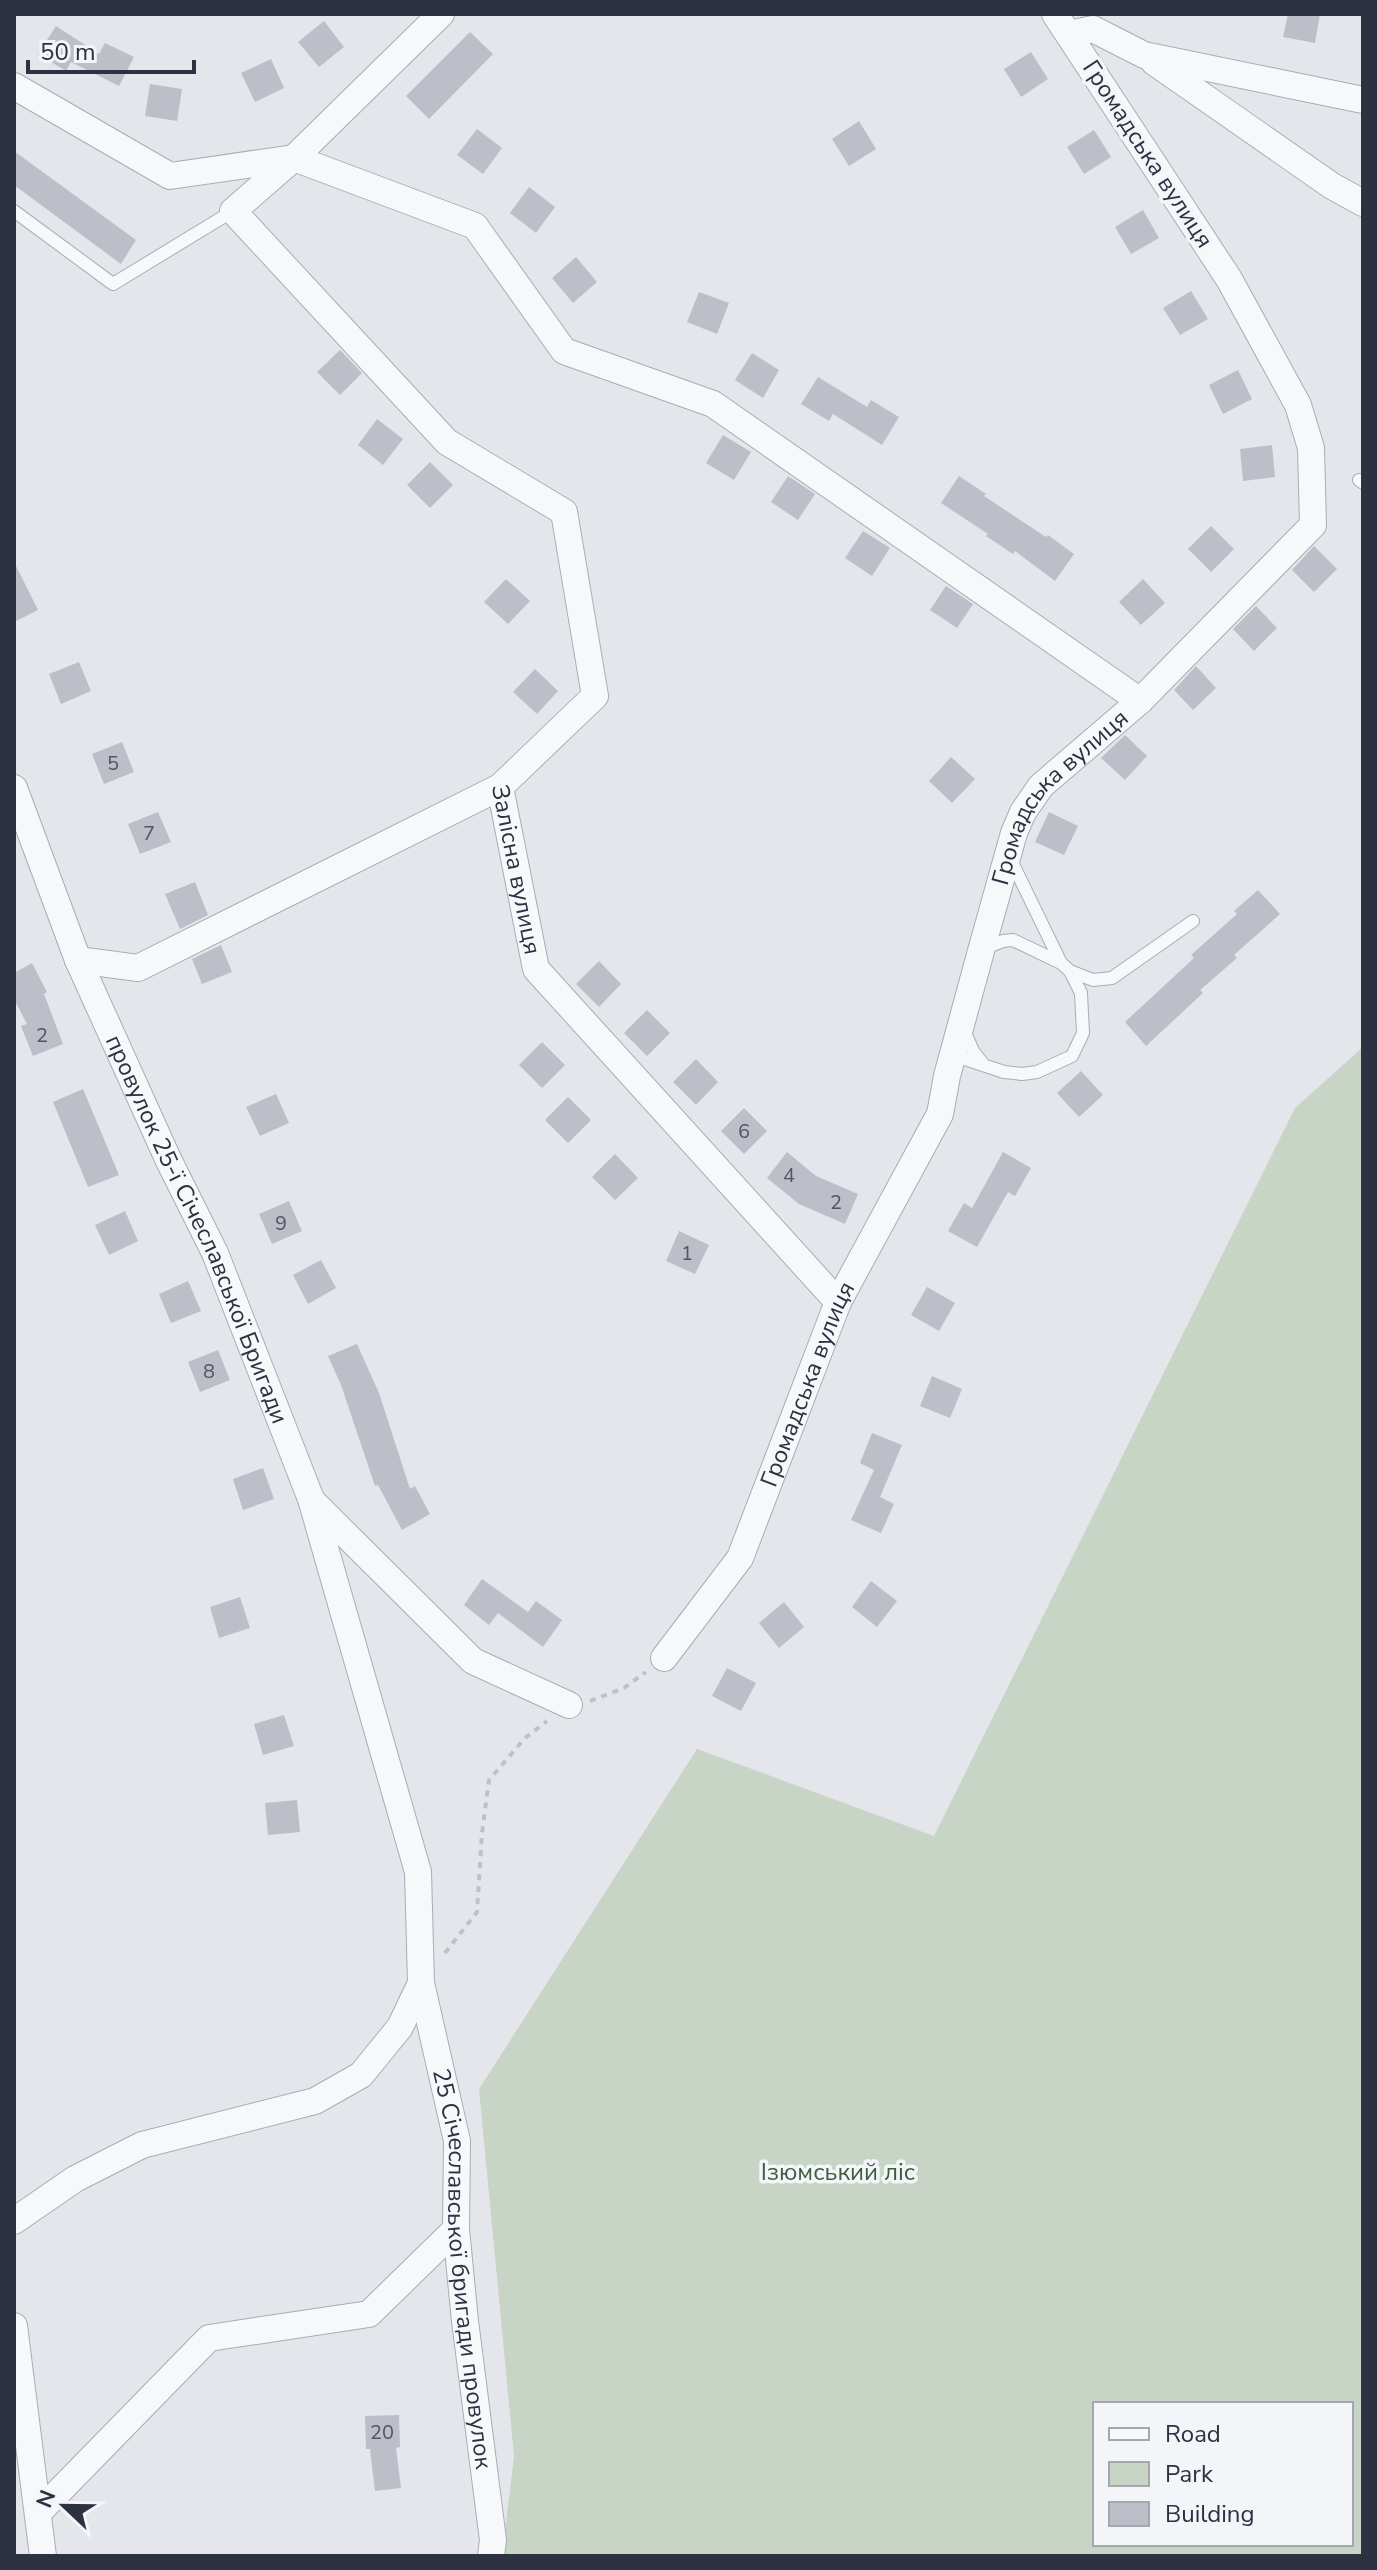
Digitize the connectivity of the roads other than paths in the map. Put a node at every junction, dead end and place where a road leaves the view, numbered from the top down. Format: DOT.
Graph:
graph roads {
  1 [pos="441,14"];
  2 [pos="1063,24"];
  3 [pos="1144,55"];
  4 [pos="14,86"];
  5 [pos="1363,100"];
  6 [pos="294,158"];
  7 [pos="1363,203"];
  8 [pos="14,211"];
  9 [pos="233,211"];
  10 [pos="1140,701"];
  11 [pos="500,787"];
  12 [pos="14,788"];
  13 [pos="1008,854"];
  14 [pos="1193,921"];
  15 [pos="981,951"];
  16 [pos="78,960"];
  17 [pos="1066,967"];
  18 [pos="961,1023"];
  19 [pos="950,1065"];
  20 [pos="984,1065"];
  21 [pos="838,1302"];
  22 [pos="311,1499"];
  23 [pos="664,1658"];
  24 [pos="569,1705"];
  25 [pos="421,1983"];
  26 [pos="14,2221"];
  27 [pos="456,2229"];
  28 [pos="14,2326"];
  29 [pos="29,2496"];
  30 [pos="43,2556"];
  31 [pos="491,2556"];
  1 -- 6 [label="street"];
  2 -- 3 [label="street"];
  2 -- 10 [label="street, Громадська вулиця"];
  3 -- 5 [label="street"];
  3 -- 7 [label="street"];
  4 -- 6 [label="street"];
  6 -- 9 [label="street"];
  6 -- 10 [label="street"];
  8 -- 9 [label="lane"];
  9 -- 11 [label="street, Залісна вулиця"];
  10 -- 13 [label="street, Громадська вулиця"];
  11 -- 16 [label="street"];
  11 -- 21 [label="street, Залісна вулиця"];
  12 -- 16 [label="street, провулок 25-ї Січеславської Бригади"];
  13 -- 15 [label="street, Громадська вулиця"];
  13 -- 17 [label="lane"];
  14 -- 17 [label="lane"];
  15 -- 17 [label="lane"];
  15 -- 18 [label="street, Громадська вулиця"];
  16 -- 22 [label="street, провулок 25-ї Січеславської Бригади"];
  17 -- 20 [label="lane"];
  18 -- 19 [label="street, Громадська вулиця"];
  18 -- 20 [label="lane"];
  19 -- 20 [label="lane"];
  19 -- 20 [label="lane"];
  19 -- 21 [label="street, Громадська вулиця"];
  21 -- 23 [label="street, Громадська вулиця"];
  22 -- 24 [label="street, провулок 25-ї Січеславської Бригади"];
  22 -- 25 [label="street, провулок 25-ї Січеславської Бригади"];
  25 -- 26 [label="street"];
  25 -- 27 [label="street, 25 Січеславської бригади провулок"];
  27 -- 29 [label="street"];
  27 -- 31 [label="street, 25 Січеславської бригади провулок"];
  28 -- 29 [label="street"];
  29 -- 30 [label="street"];
}
